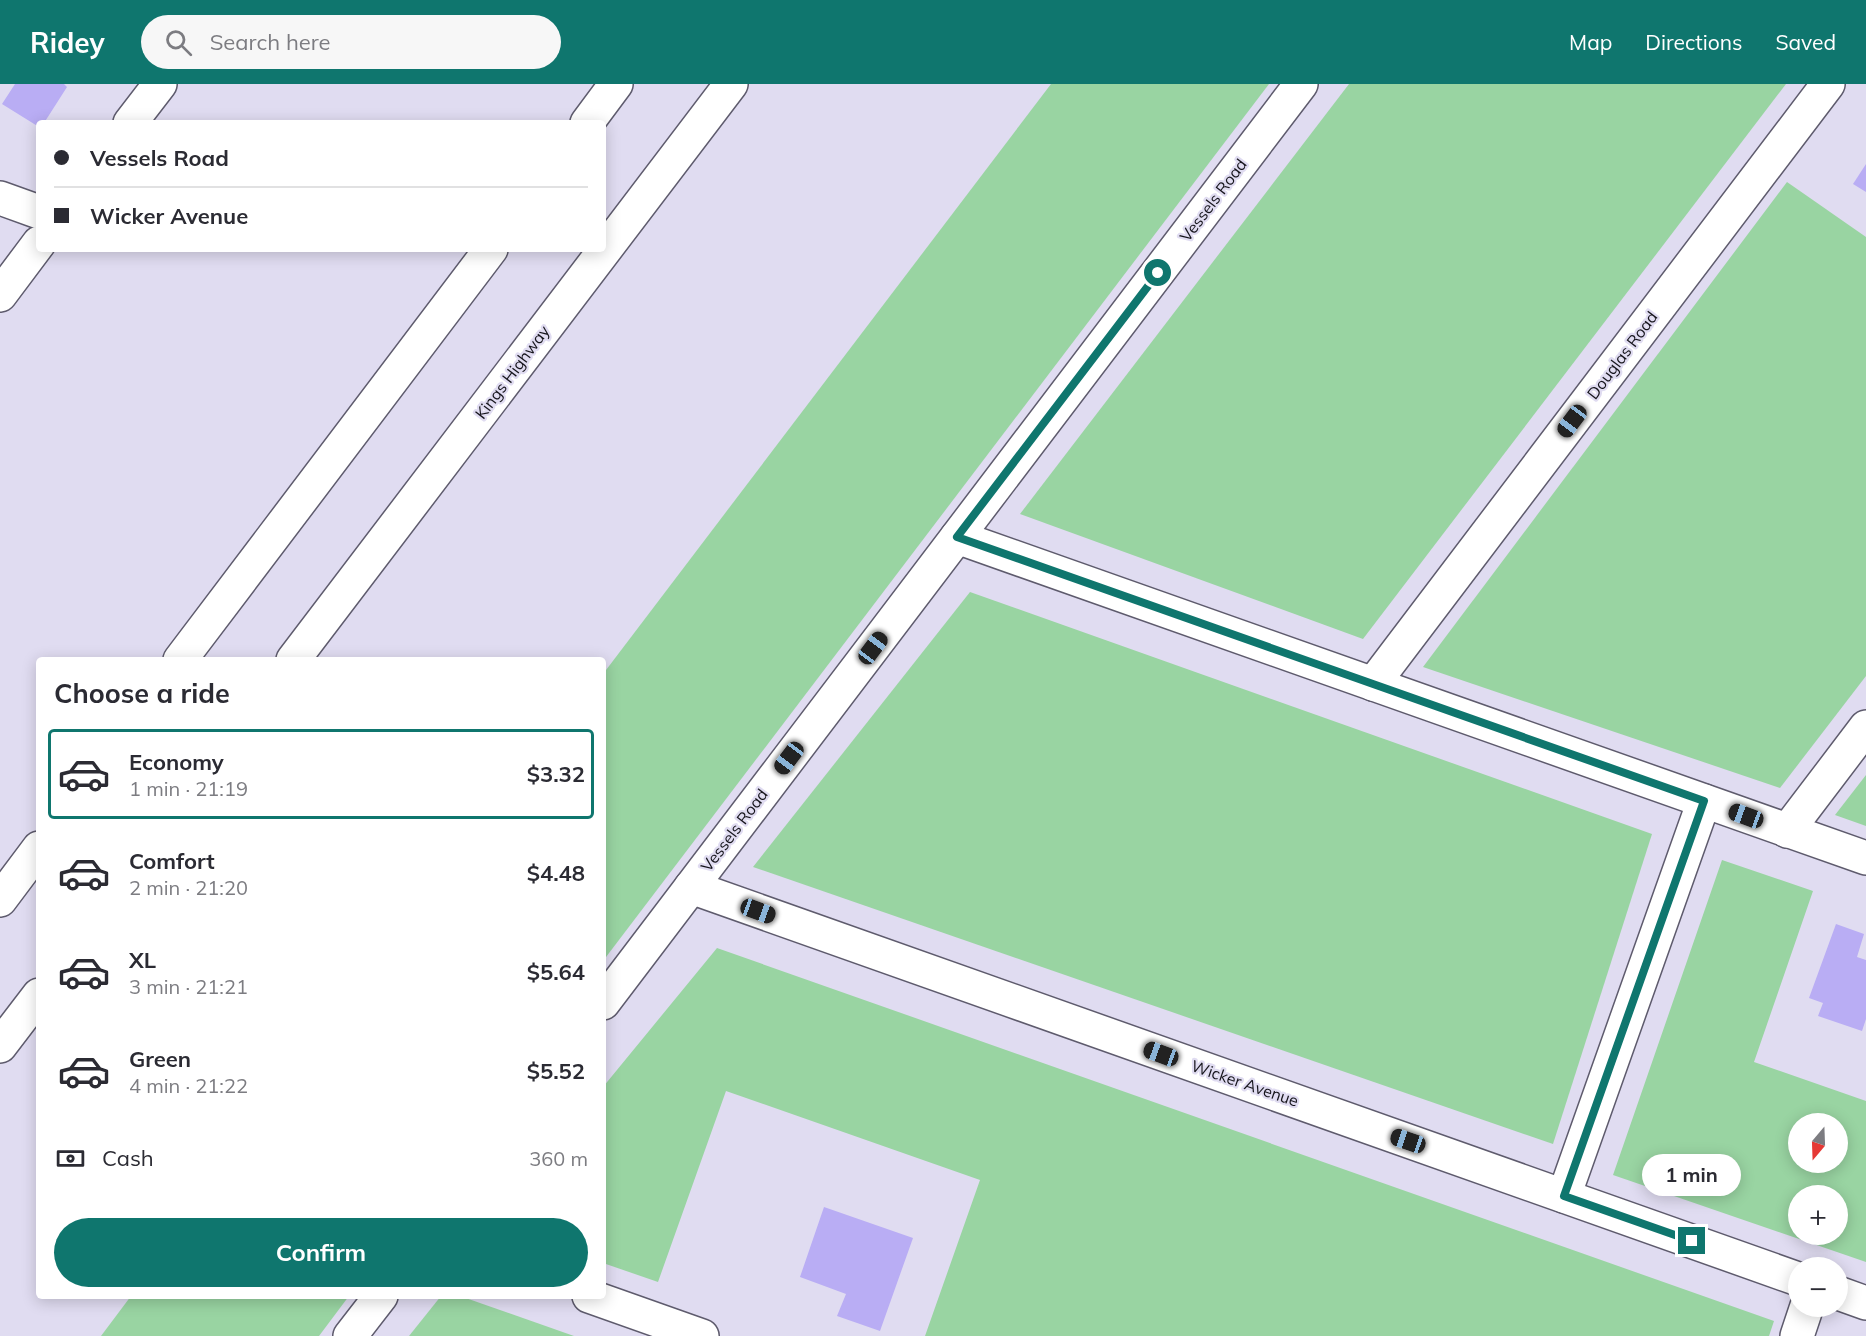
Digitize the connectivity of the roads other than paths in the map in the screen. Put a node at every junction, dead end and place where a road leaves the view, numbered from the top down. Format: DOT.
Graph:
graph roads {
  1 [pos="160,84"];
  2 [pos="616,84"];
  3 [pos="731,84"];
  4 [pos="1301,84"];
  5 [pos="1828,84"];
  6 [pos="132,120"];
  7 [pos="589,120"];
  8 [pos="0,198"];
  9 [pos="36,211"];
  10 [pos="36,247"];
  11 [pos="606,248"];
  12 [pos="489,252"];
  13 [pos="603,252"];
  14 [pos="0,295"];
  15 [pos="957,537"];
  16 [pos="182,657"];
  17 [pos="295,657"];
  18 [pos="1373,684"];
  19 [pos="1866,727"];
  20 [pos="1704,801"];
  21 [pos="1787,831"];
  22 [pos="36,852"];
  23 [pos="1866,858"];
  24 [pos="691,887"];
  25 [pos="0,900"];
  26 [pos="36,999"];
  27 [pos="606,999"];
  28 [pos="0,1046"];
  29 [pos="1564,1196"];
  30 [pos="1788,1275"];
  31 [pos="1848,1297"];
  32 [pos="379,1299"];
  33 [pos="597,1299"];
  34 [pos="1866,1303"];
  35 [pos="1803,1317"];
  36 [pos="350,1336"];
  37 [pos="702,1336"];
  38 [pos="1797,1336"];
  1 -- 6 [label="street"];
  2 -- 7 [label="street"];
  3 -- 11 [label="street, Kings Highway"];
  4 -- 15 [label="street, Vessels Road"];
  5 -- 18 [label="street, Douglas Road"];
  8 -- 9 [label="street"];
  10 -- 14 [label="street"];
  12 -- 16 [label="street"];
  13 -- 17 [label="street, Kings Highway"];
  15 -- 18 [label="street"];
  15 -- 24 [label="street, Vessels Road"];
  18 -- 20 [label="street"];
  19 -- 21 [label="street"];
  20 -- 21 [label="street"];
  20 -- 29 [label="street"];
  21 -- 23 [label="street"];
  22 -- 25 [label="street"];
  24 -- 27 [label="street, Vessels Road"];
  24 -- 29 [label="street, Wicker Avenue"];
  26 -- 28 [label="street"];
  29 -- 30 [label="street, Wicker Avenue"];
  31 -- 34 [label="street"];
  32 -- 36 [label="street"];
  33 -- 37 [label="street"];
  35 -- 38 [label="street"];
}
